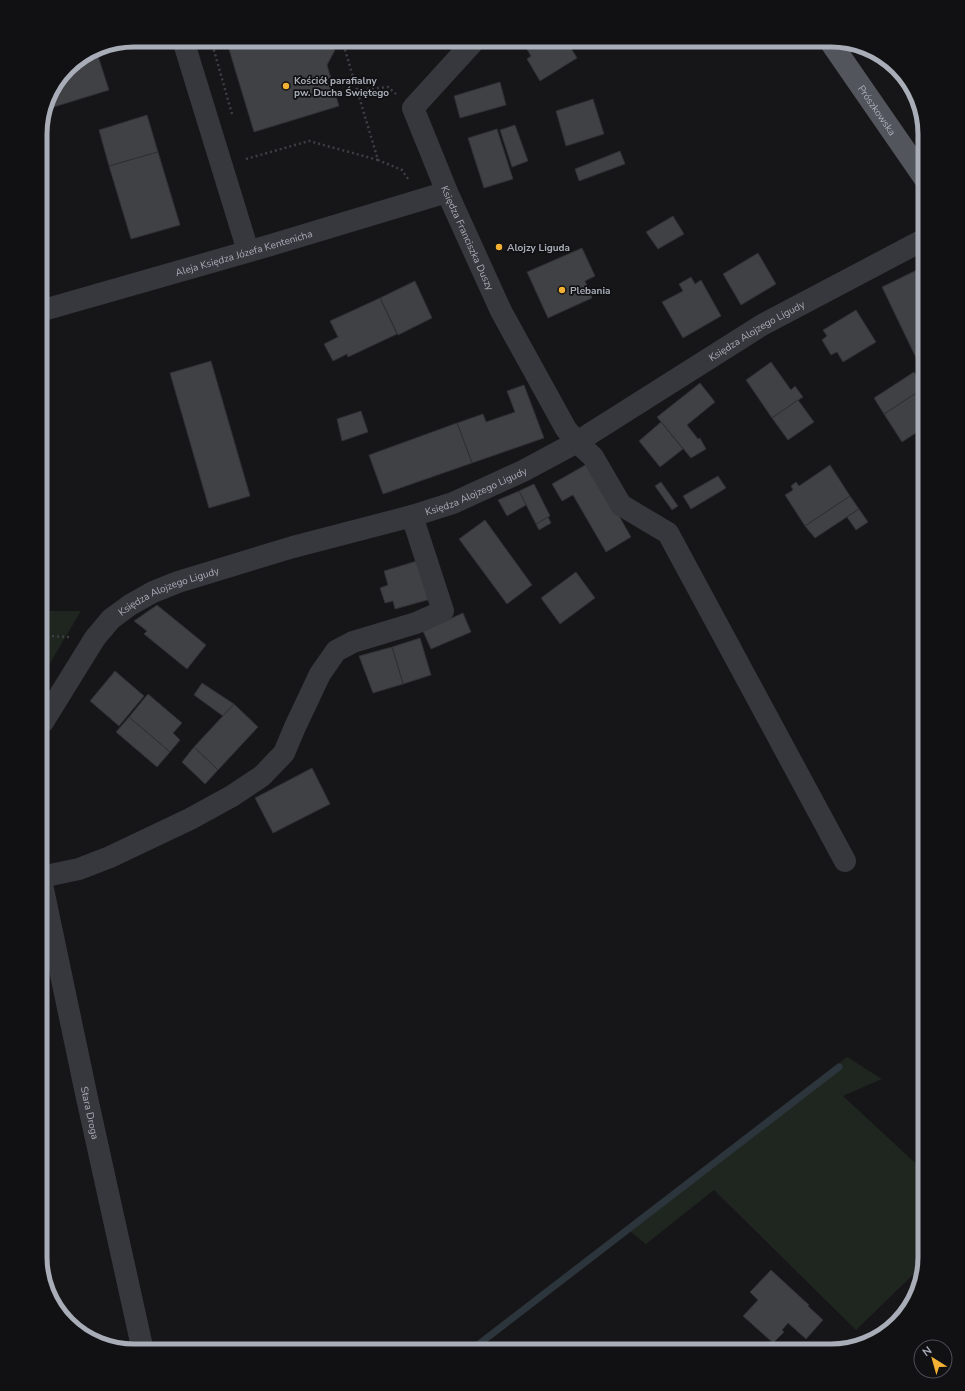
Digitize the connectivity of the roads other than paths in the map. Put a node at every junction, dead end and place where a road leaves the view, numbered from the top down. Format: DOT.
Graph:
graph roads {
  1 [pos="185,47"];
  2 [pos="469,47"];
  3 [pos="834,47"];
  4 [pos="918,169"];
  5 [pos="447,192"];
  6 [pos="918,242"];
  7 [pos="248,251"];
  8 [pos="47,309"];
  9 [pos="577,442"];
  10 [pos="412,516"];
  11 [pos="47,716"];
  12 [pos="845,862"];
  13 [pos="47,875"];
  14 [pos="47,909"];
  15 [pos="142,1344"];
  1 -- 7 [label="street"];
  2 -- 5 [label="street, Księdza Franciszka Duszy"];
  3 -- 4 [label="main road, Prószkowska"];
  5 -- 7 [label="street, Aleja Księdza Józefa Kentenicha"];
  5 -- 9 [label="street, Księdza Franciszka Duszy"];
  6 -- 9 [label="street, Księdza Alojzego Ligudy"];
  7 -- 8 [label="street, Aleja Księdza Józefa Kentenicha"];
  9 -- 10 [label="street, Księdza Alojzego Ligudy"];
  9 -- 12 [label="street, Księdza Franciszka Duszy"];
  10 -- 11 [label="street, Księdza Alojzego Ligudy"];
  10 -- 13 [label="street"];
  14 -- 15 [label="street, Stara Droga"];
}
